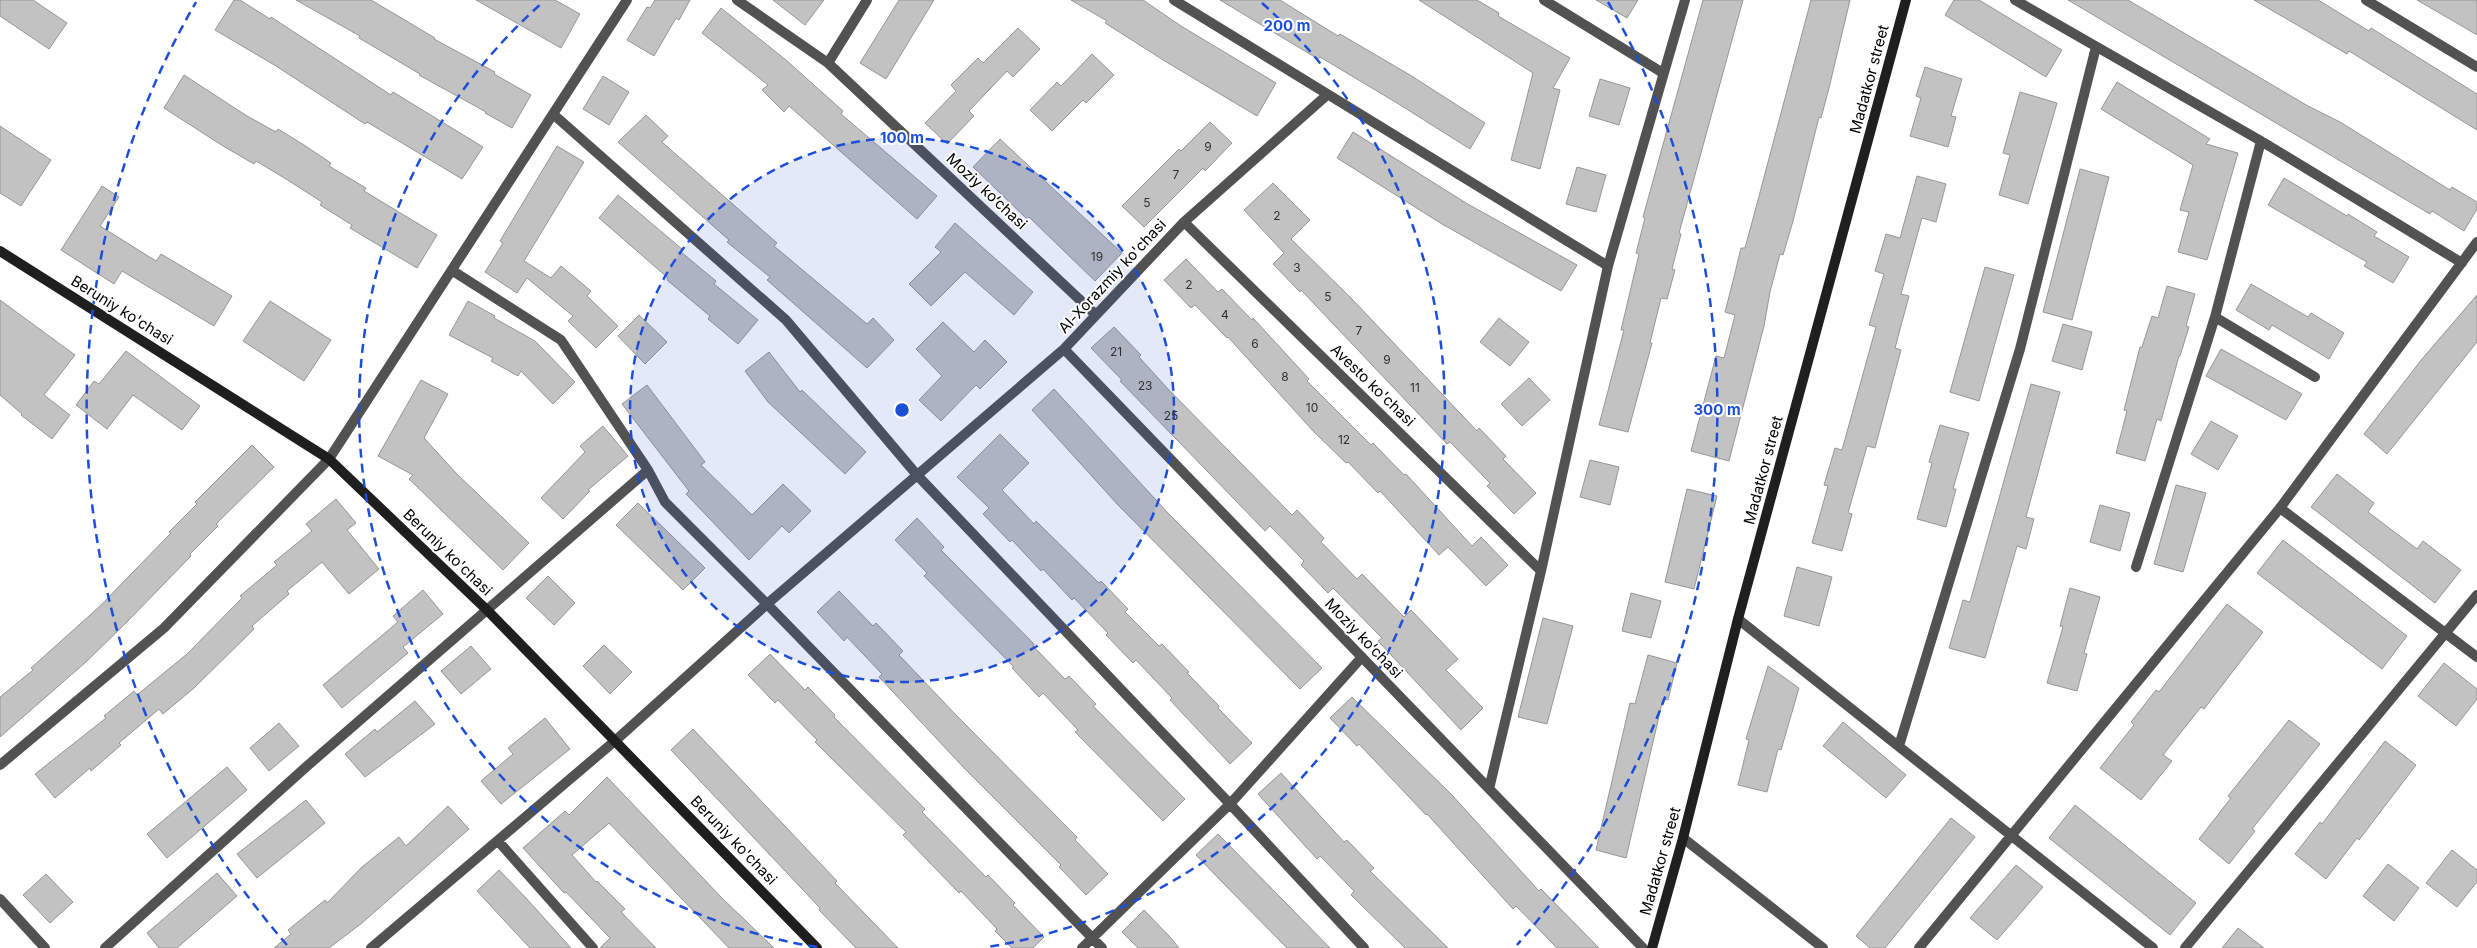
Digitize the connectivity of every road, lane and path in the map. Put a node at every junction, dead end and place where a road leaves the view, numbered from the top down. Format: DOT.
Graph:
graph roads {
  1 [pos="626,0"];
  2 [pos="736,0"];
  3 [pos="867,0"];
  4 [pos="1174,0"];
  5 [pos="1544,0"];
  6 [pos="1685,0"];
  7 [pos="1906,0"];
  8 [pos="2015,0"];
  9 [pos="2366,0"];
  10 [pos="2096,47"];
  11 [pos="828,63"];
  12 [pos="2477,67"];
  13 [pos="1663,73"];
  14 [pos="1327,96"];
  15 [pos="553,114"];
  16 [pos="2260,141"];
  17 [pos="1184,222"];
  18 [pos="2477,242"];
  19 [pos="0,251"];
  20 [pos="2462,263"];
  21 [pos="1608,266"];
  22 [pos="453,271"];
  23 [pos="1096,315"];
  24 [pos="2215,318"];
  25 [pos="1064,349"];
  26 [pos="2315,376"];
  27 [pos="329,459"];
  28 [pos="648,470"];
  29 [pos="918,475"];
  30 [pos="2280,508"];
  31 [pos="2136,567"];
  32 [pos="1541,571"];
  33 [pos="2477,595"];
  34 [pos="768,604"];
  35 [pos="488,611"];
  36 [pos="1738,620"];
  37 [pos="2446,634"];
  38 [pos="1362,657"];
  39 [pos="2477,657"];
  40 [pos="616,740"];
  41 [pos="1899,746"];
  42 [pos="0,765"];
  43 [pos="1490,789"];
  44 [pos="1230,804"];
  45 [pos="2011,836"];
  46 [pos="1684,838"];
  47 [pos="498,840"];
  48 [pos="0,898"];
  49 [pos="1092,938"];
  50 [pos="45,948"];
  51 [pos="104,948"];
  52 [pos="371,948"];
  53 [pos="593,948"];
  54 [pos="816,948"];
  55 [pos="1082,948"];
  56 [pos="1102,948"];
  57 [pos="1364,948"];
  58 [pos="1643,948"];
  59 [pos="1652,948"];
  60 [pos="1824,948"];
  61 [pos="1919,948"];
  62 [pos="2154,948"];
  63 [pos="2185,948"];
  1 -- 15 [label="street"];
  2 -- 11 [label="street, Moziy ko‘chasi"];
  3 -- 11 [label="street"];
  4 -- 14 [label="street"];
  5 -- 13 [label="street"];
  6 -- 13 [label="street"];
  7 -- 36 [label="street, Madatkor street"];
  8 -- 10 [label="street"];
  9 -- 12 [label="street"];
  10 -- 16 [label="street"];
  10 -- 41 [label="street"];
  11 -- 23 [label="street, Moziy ko‘chasi"];
  13 -- 21 [label="street"];
  14 -- 17 [label="street, Al-Xorazmiy ko'chasi"];
  14 -- 21 [label="street"];
  15 -- 22 [label="street"];
  15 -- 29 [label="street"];
  16 -- 20 [label="street"];
  16 -- 24 [label="street"];
  17 -- 23 [label="street, Al-Xorazmiy ko'chasi"];
  17 -- 32 [label="street, Avesto ko'chasi"];
  18 -- 20 [label="street"];
  19 -- 27 [label="street, Beruniy ko'chasi"];
  20 -- 30 [label="street"];
  21 -- 32 [label="street"];
  22 -- 27 [label="street"];
  22 -- 28 [label="street"];
  23 -- 25 [label="street, Al-Xorazmiy ko'chasi"];
  24 -- 26 [label="street"];
  24 -- 31 [label="street"];
  25 -- 29 [label="street, Al-Xorazmiy ko'chasi"];
  25 -- 38 [label="street, Moziy ko‘chasi"];
  27 -- 35 [label="street, Beruniy ko'chasi"];
  27 -- 42 [label="street"];
  28 -- 34 [label="street"];
  28 -- 35 [label="street"];
  29 -- 34 [label="street, Al-Xorazmiy ko'chasi"];
  29 -- 44 [label="street"];
  30 -- 37 [label="street"];
  30 -- 45 [label="street"];
  32 -- 43 [label="street"];
  33 -- 37 [label="street"];
  34 -- 40 [label="street, Al-Xorazmiy ko'chasi"];
  34 -- 49 [label="street"];
  35 -- 40 [label="street, Beruniy ko'chasi"];
  35 -- 51 [label="street"];
  36 -- 41 [label="street"];
  36 -- 46 [label="street, Madatkor street"];
  37 -- 39 [label="street"];
  37 -- 63 [label="street"];
  38 -- 43 [label="street, Moziy ko‘chasi"];
  38 -- 44 [label="street"];
  40 -- 47 [label="street, Al-Xorazmiy ko'chasi"];
  40 -- 54 [label="street, Beruniy ko'chasi"];
  41 -- 45 [label="street"];
  43 -- 58 [label="street, Moziy ko‘chasi"];
  44 -- 49 [label="street"];
  44 -- 57 [label="street"];
  45 -- 61 [label="street"];
  45 -- 62 [label="street"];
  46 -- 59 [label="street, Madatkor street"];
  46 -- 60 [label="street"];
  47 -- 52 [label="street, Al-Xorazmiy ko'chasi"];
  47 -- 53 [label="street"];
  48 -- 50 [label="street"];
  49 -- 55 [label="street"];
  49 -- 56 [label="street"];
}
